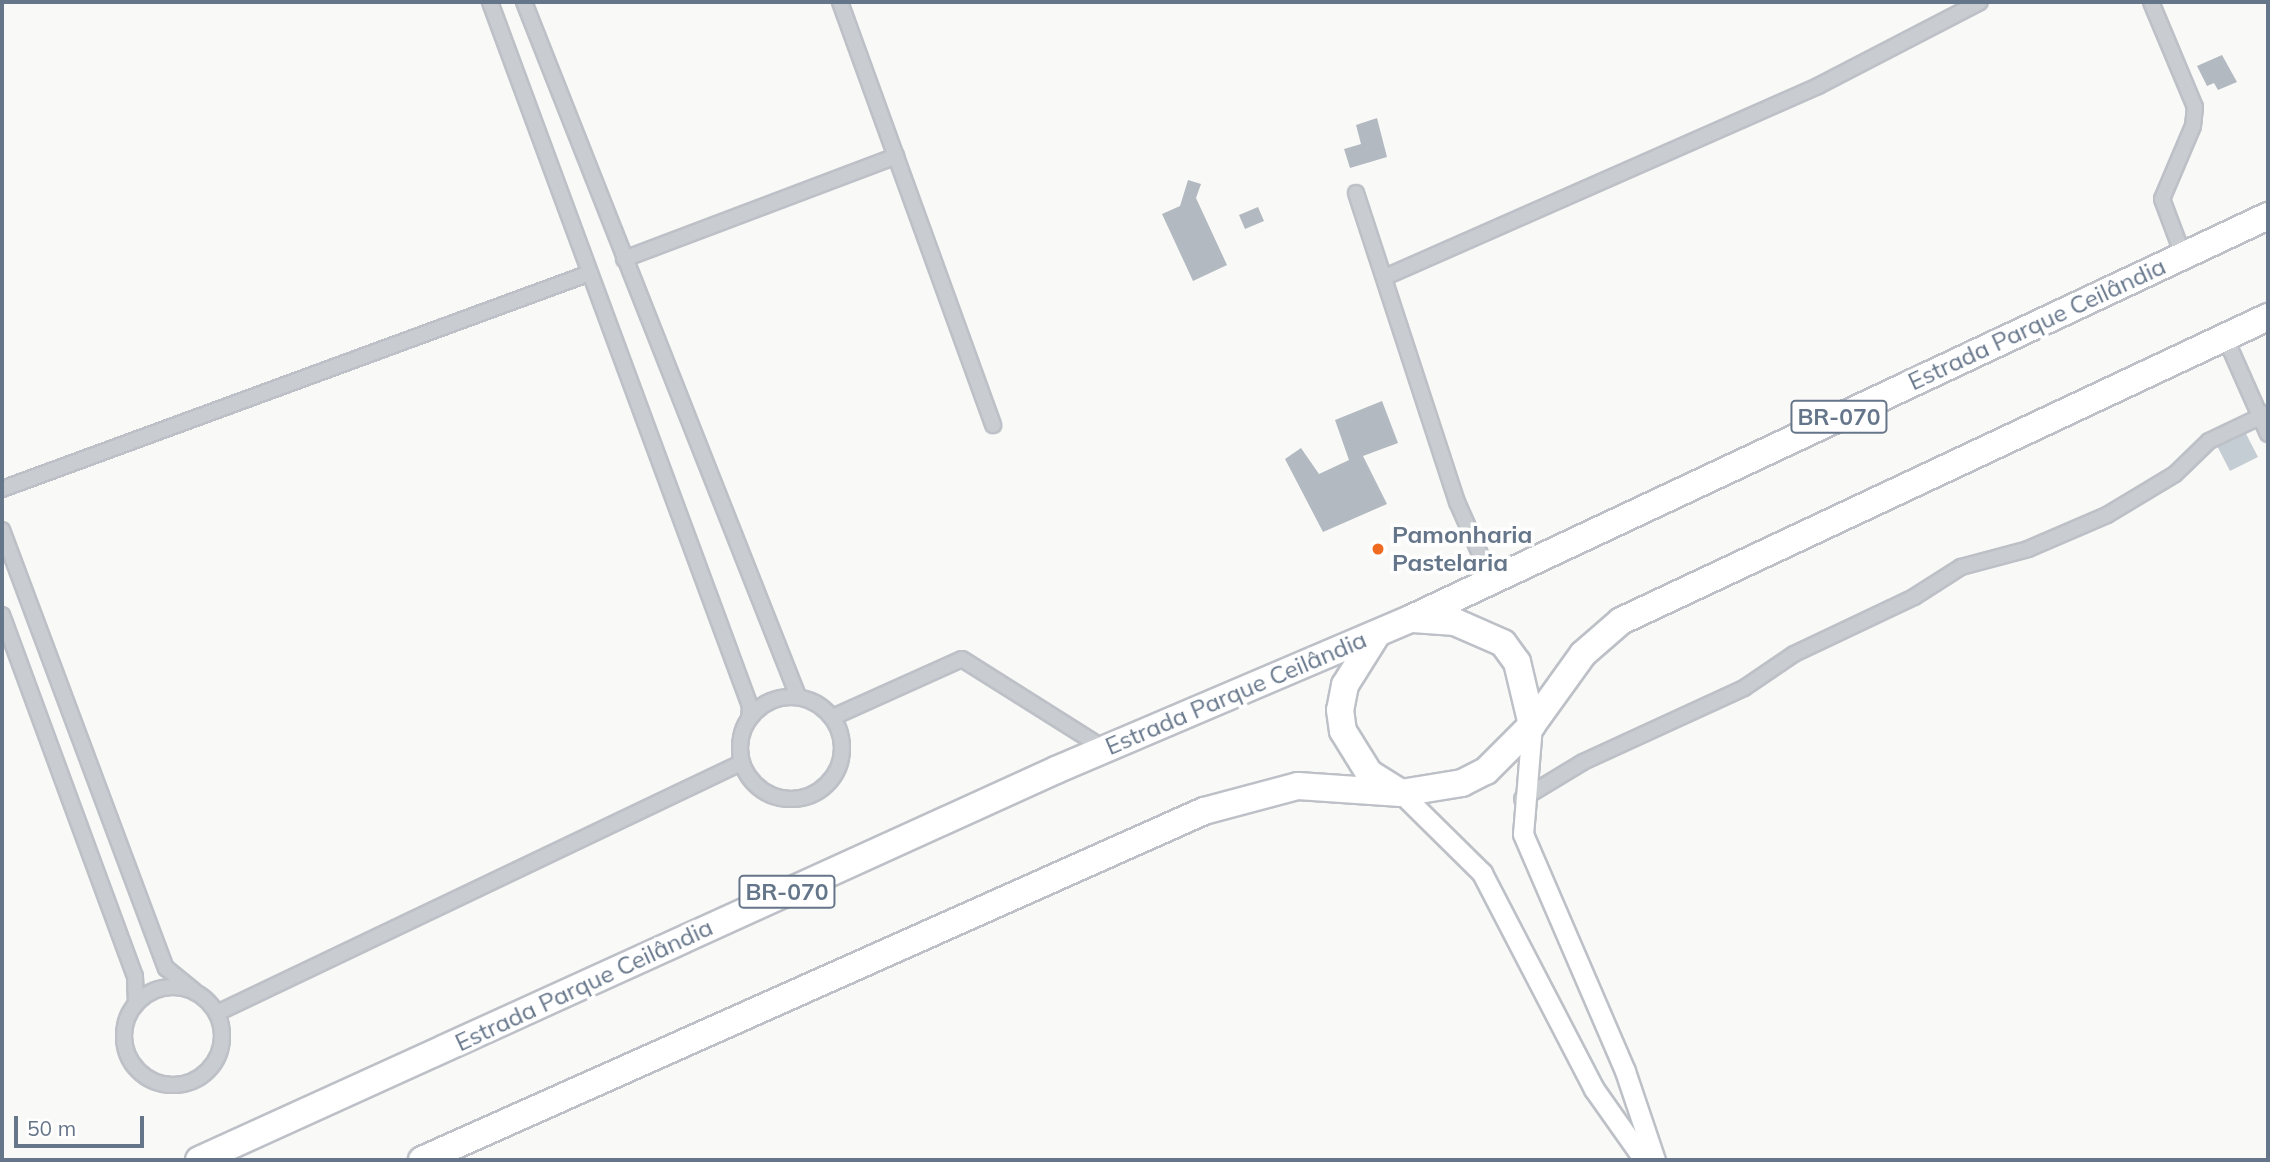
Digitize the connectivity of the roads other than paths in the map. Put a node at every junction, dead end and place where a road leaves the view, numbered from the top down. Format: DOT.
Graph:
graph roads {
  1 [pos="489,2"];
  2 [pos="524,2"];
  3 [pos="840,2"];
  4 [pos="1980,2"];
  5 [pos="2151,2"];
  6 [pos="896,156"];
  7 [pos="1356,193"];
  8 [pos="2268,216"];
  9 [pos="2183,255"];
  10 [pos="624,259"];
  11 [pos="590,273"];
  12 [pos="1385,277"];
  13 [pos="2268,317"];
  14 [pos="2225,337"];
  15 [pos="2264,415"];
  16 [pos="993,425"];
  17 [pos="2268,434"];
  18 [pos="2,489"];
  19 [pos="2,530"];
  20 [pos="1492,580"];
  21 [pos="2,615"];
  22 [pos="1410,619"];
  23 [pos="1378,633"];
  24 [pos="798,696"];
  25 [pos="832,718"];
  26 [pos="749,719"];
  27 [pos="1532,725"];
  28 [pos="1105,749"];
  29 [pos="741,763"];
  30 [pos="1401,793"];
  31 [pos="1521,800"];
  32 [pos="194,991"];
  33 [pos="136,1003"];
  34 [pos="217,1013"];
  35 [pos="259,1133"];
  36 [pos="199,1160"];
  37 [pos="243,1160"];
  38 [pos="422,1160"];
  39 [pos="1644,1160"];
  40 [pos="1655,1160"];
  1 -- 11 [label="street"];
  2 -- 10 [label="street"];
  3 -- 6 [label="street"];
  4 -- 12 [label="street"];
  5 -- 9 [label="street"];
  6 -- 10 [label="street"];
  6 -- 16 [label="street"];
  7 -- 12 [label="street"];
  8 -- 9 [label="highway, Estrada Parque Ceilândia / BR-070"];
  9 -- 20 [label="highway, Estrada Parque Ceilândia / BR-070"];
  10 -- 24 [label="street"];
  11 -- 18 [label="street"];
  11 -- 26 [label="street"];
  12 -- 20 [label="street"];
  13 -- 14 [label="highway"];
  14 -- 15 [label="street"];
  14 -- 27 [label="highway"];
  15 -- 17 [label="street"];
  15 -- 31 [label="street"];
  19 -- 32 [label="street"];
  20 -- 22 [label="highway, Estrada Parque Ceilândia / BR-070"];
  21 -- 33 [label="street"];
  22 -- 23 [label="highway, Estrada Parque Ceilândia / BR-070"];
  22 -- 27 [label="highway"];
  23 -- 28 [label="highway, Estrada Parque Ceilândia / BR-070"];
  23 -- 30 [label="highway"];
  24 -- 25 [label="street"];
  24 -- 26 [label="street"];
  25 -- 28 [label="street"];
  25 -- 29 [label="street"];
  26 -- 29 [label="street"];
  27 -- 30 [label="highway"];
  27 -- 31 [label="main road"];
  28 -- 35 [label="highway, Estrada Parque Ceilândia / BR-070"];
  29 -- 34 [label="street"];
  30 -- 38 [label="highway"];
  30 -- 39 [label="main road"];
  31 -- 40 [label="main road"];
  32 -- 33 [label="street"];
  32 -- 34 [label="street"];
  33 -- 34 [label="street"];
  35 -- 36 [label="highway, Estrada Parque Ceilândia / BR-070"];
  35 -- 37 [label="highway"];
}
